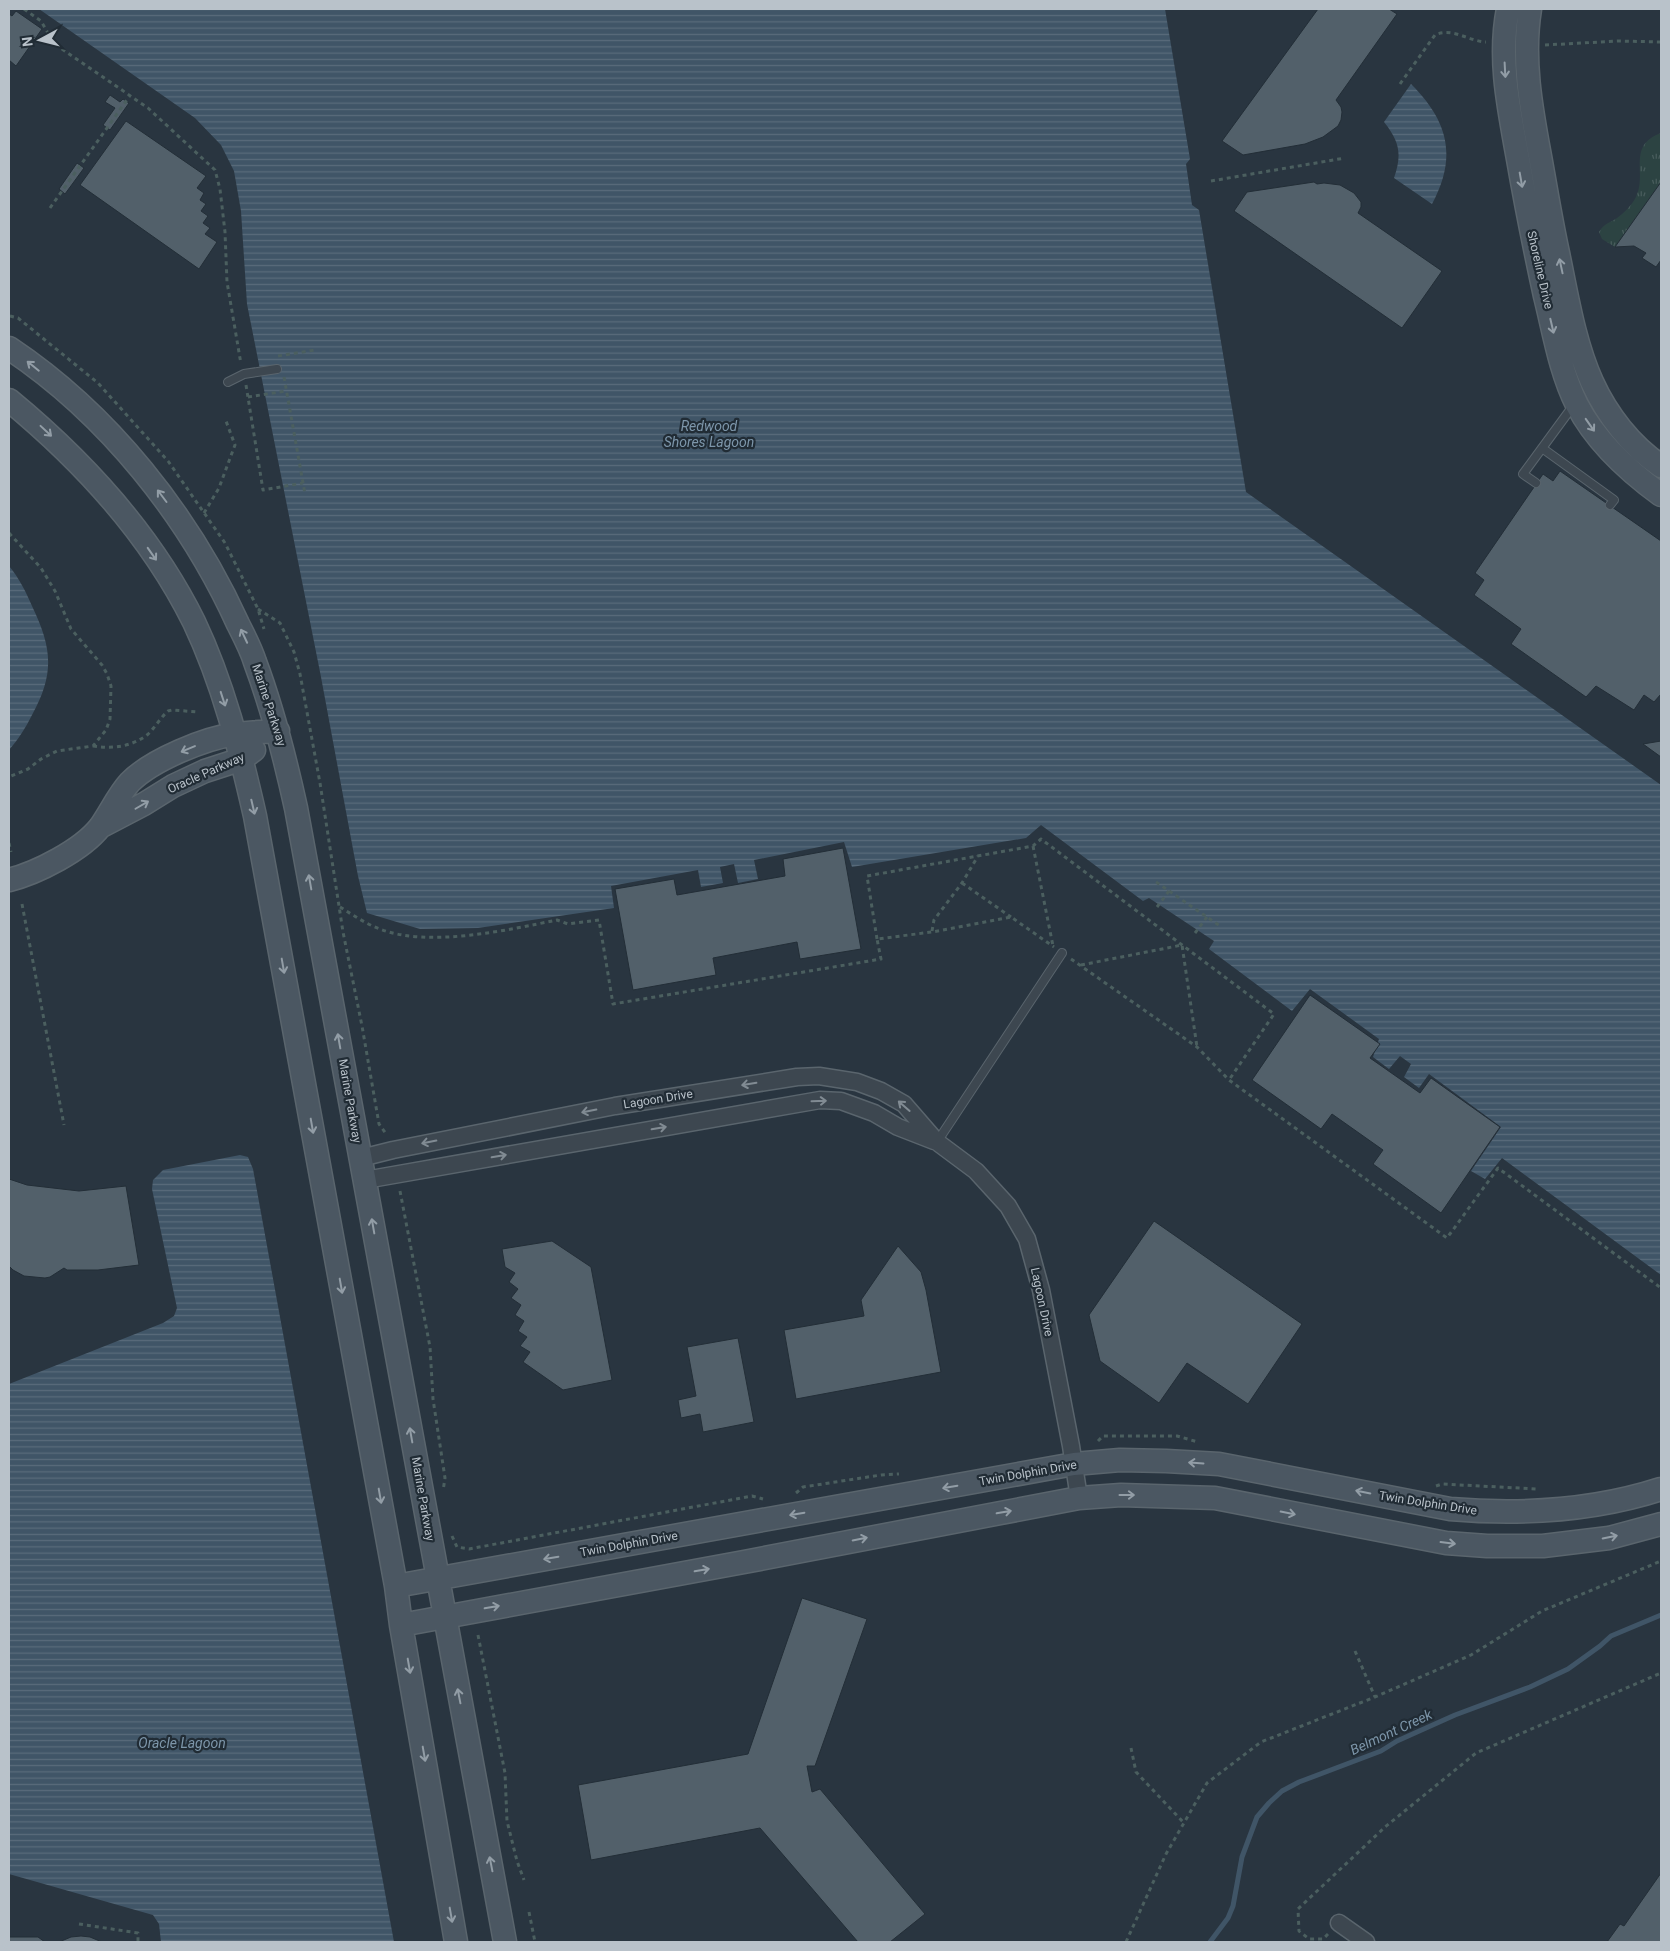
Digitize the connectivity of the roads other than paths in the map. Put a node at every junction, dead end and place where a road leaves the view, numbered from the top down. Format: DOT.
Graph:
graph roads {
  1 [pos="1508,9"];
  2 [pos="1530,9"];
  3 [pos="9,348"];
  4 [pos="277,369"];
  5 [pos="228,382"];
  6 [pos="9,400"];
  7 [pos="1576,404"];
  8 [pos="1542,448"];
  9 [pos="1661,466"];
  10 [pos="1536,483"];
  11 [pos="1661,495"];
  12 [pos="1610,505"];
  13 [pos="278,731"];
  14 [pos="235,734"];
  15 [pos="242,759"];
  16 [pos="99,828"];
  17 [pos="9,880"];
  18 [pos="1062,953"];
  19 [pos="938,1142"];
  20 [pos="361,1158"];
  21 [pos="365,1180"];
  22 [pos="1074,1464"];
  23 [pos="1661,1489"];
  24 [pos="1078,1498"];
  25 [pos="1661,1524"];
  26 [pos="438,1578"];
  27 [pos="396,1586"];
  28 [pos="444,1616"];
  29 [pos="402,1625"];
  30 [pos="1339,1923"];
  31 [pos="456,1942"];
  32 [pos="505,1942"];
  33 [pos="1366,1942"];
  1 -- 7 [label="main road, Shoreline Drive, one-way"];
  9 -- 2 [label="main road, Shoreline Drive, one-way"];
  13 -- 3 [label="main road, Marine Parkway, one-way"];
  4 -- 5 [label="lane"];
  6 -- 14 [label="main road, one-way"];
  7 -- 8 [label="lane"];
  7 -- 11 [label="main road, Shoreline Drive, one-way"];
  8 -- 10 [label="lane"];
  8 -- 12 [label="lane"];
  13 -- 14 [label="main road, Oracle Parkway"];
  13 -- 15 [label="main road, Oracle Parkway"];
  20 -- 13 [label="main road, Marine Parkway, one-way"];
  14 -- 15 [label="main road"];
  14 -- 16 [label="main road, Oracle Parkway, one-way"];
  16 -- 15 [label="main road, Oracle Parkway, one-way"];
  15 -- 27 [label="main road, one-way"];
  16 -- 17 [label="main road, Oracle Parkway"];
  18 -- 19 [label="lane"];
  19 -- 20 [label="street, Lagoon Drive, one-way"];
  21 -- 19 [label="street, Lagoon Drive, one-way"];
  19 -- 22 [label="street, Lagoon Drive"];
  20 -- 21 [label="main road, Marine Parkway"];
  26 -- 21 [label="main road, Marine Parkway, one-way"];
  23 -- 22 [label="main road, Twin Dolphin Drive, one-way"];
  22 -- 24 [label="street, Lagoon Drive"];
  22 -- 26 [label="main road, Twin Dolphin Drive, one-way"];
  24 -- 25 [label="main road, one-way"];
  28 -- 24 [label="main road, one-way"];
  26 -- 27 [label="main road, Twin Dolphin Drive"];
  26 -- 28 [label="main road, Marine Parkway"];
  27 -- 29 [label="main road"];
  28 -- 29 [label="main road"];
  32 -- 28 [label="main road, Marine Parkway, one-way"];
  29 -- 31 [label="main road, one-way"];
  30 -- 33 [label="street"];
}
